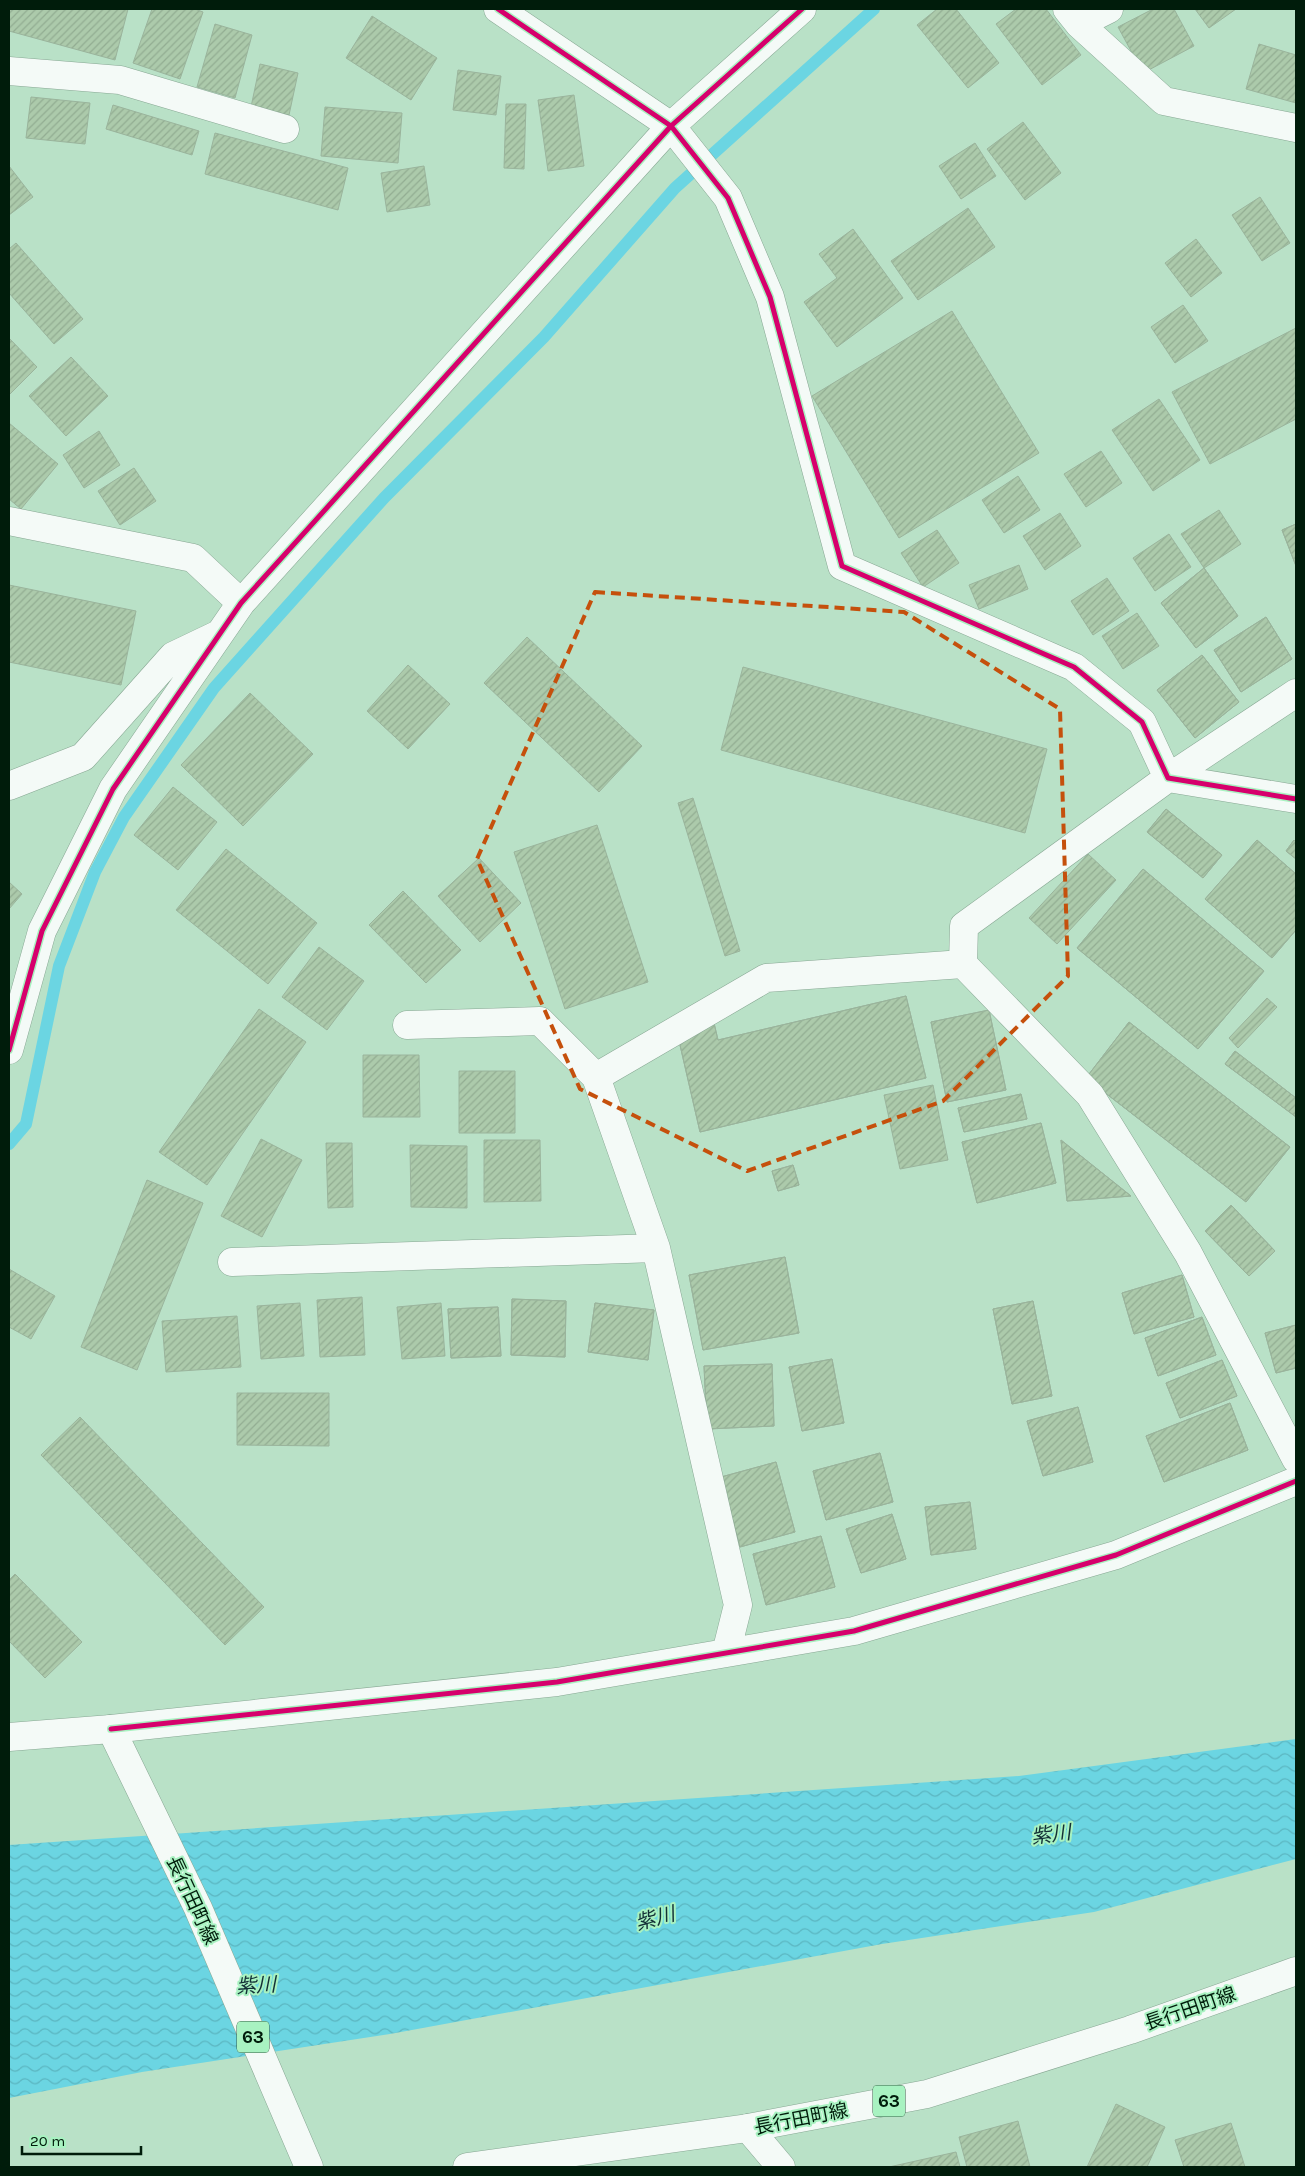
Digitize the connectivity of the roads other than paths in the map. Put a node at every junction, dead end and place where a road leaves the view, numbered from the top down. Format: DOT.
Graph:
graph roads {
  1 [pos="498,9"];
  2 [pos="802,9"];
  3 [pos="1109,9"];
  4 [pos="1073,16"];
  5 [pos="9,71"];
  6 [pos="671,126"];
  7 [pos="1296,128"];
  8 [pos="285,129"];
  9 [pos="9,521"];
  10 [pos="240,603"];
  11 [pos="219,634"];
  12 [pos="1296,693"];
  13 [pos="1168,778"];
  14 [pos="9,786"];
  15 [pos="1296,799"];
  16 [pos="964,964"];
  17 [pos="407,1025"];
  18 [pos="9,1050"];
  19 [pos="596,1077"];
  20 [pos="656,1248"];
  21 [pos="232,1262"];
  22 [pos="1296,1459"];
  23 [pos="1296,1480"];
  24 [pos="726,1653"];
  25 [pos="111,1729"];
  26 [pos="9,1737"];
  27 [pos="1296,1971"];
  28 [pos="748,2128"];
  29 [pos="308,2166"];
  30 [pos="467,2167"];
  31 [pos="781,2167"];
  1 -- 6 [label="street"];
  2 -- 6 [label="street"];
  3 -- 4 [label="street"];
  4 -- 7 [label="street"];
  5 -- 8 [label="street"];
  6 -- 10 [label="street"];
  6 -- 13 [label="street"];
  9 -- 10 [label="street"];
  10 -- 11 [label="street"];
  11 -- 14 [label="street"];
  11 -- 18 [label="street"];
  12 -- 13 [label="street"];
  13 -- 15 [label="street"];
  13 -- 16 [label="street"];
  16 -- 19 [label="street"];
  16 -- 22 [label="street"];
  17 -- 19 [label="street"];
  19 -- 20 [label="street"];
  20 -- 21 [label="street"];
  20 -- 24 [label="street"];
  23 -- 24 [label="street"];
  24 -- 25 [label="street"];
  25 -- 26 [label="street"];
  25 -- 29 [label="street, 長行田町線 / 63"];
  27 -- 28 [label="street, 長行田町線 / 63"];
  28 -- 30 [label="street, 長行田町線 / 63"];
  28 -- 31 [label="street"];
}
